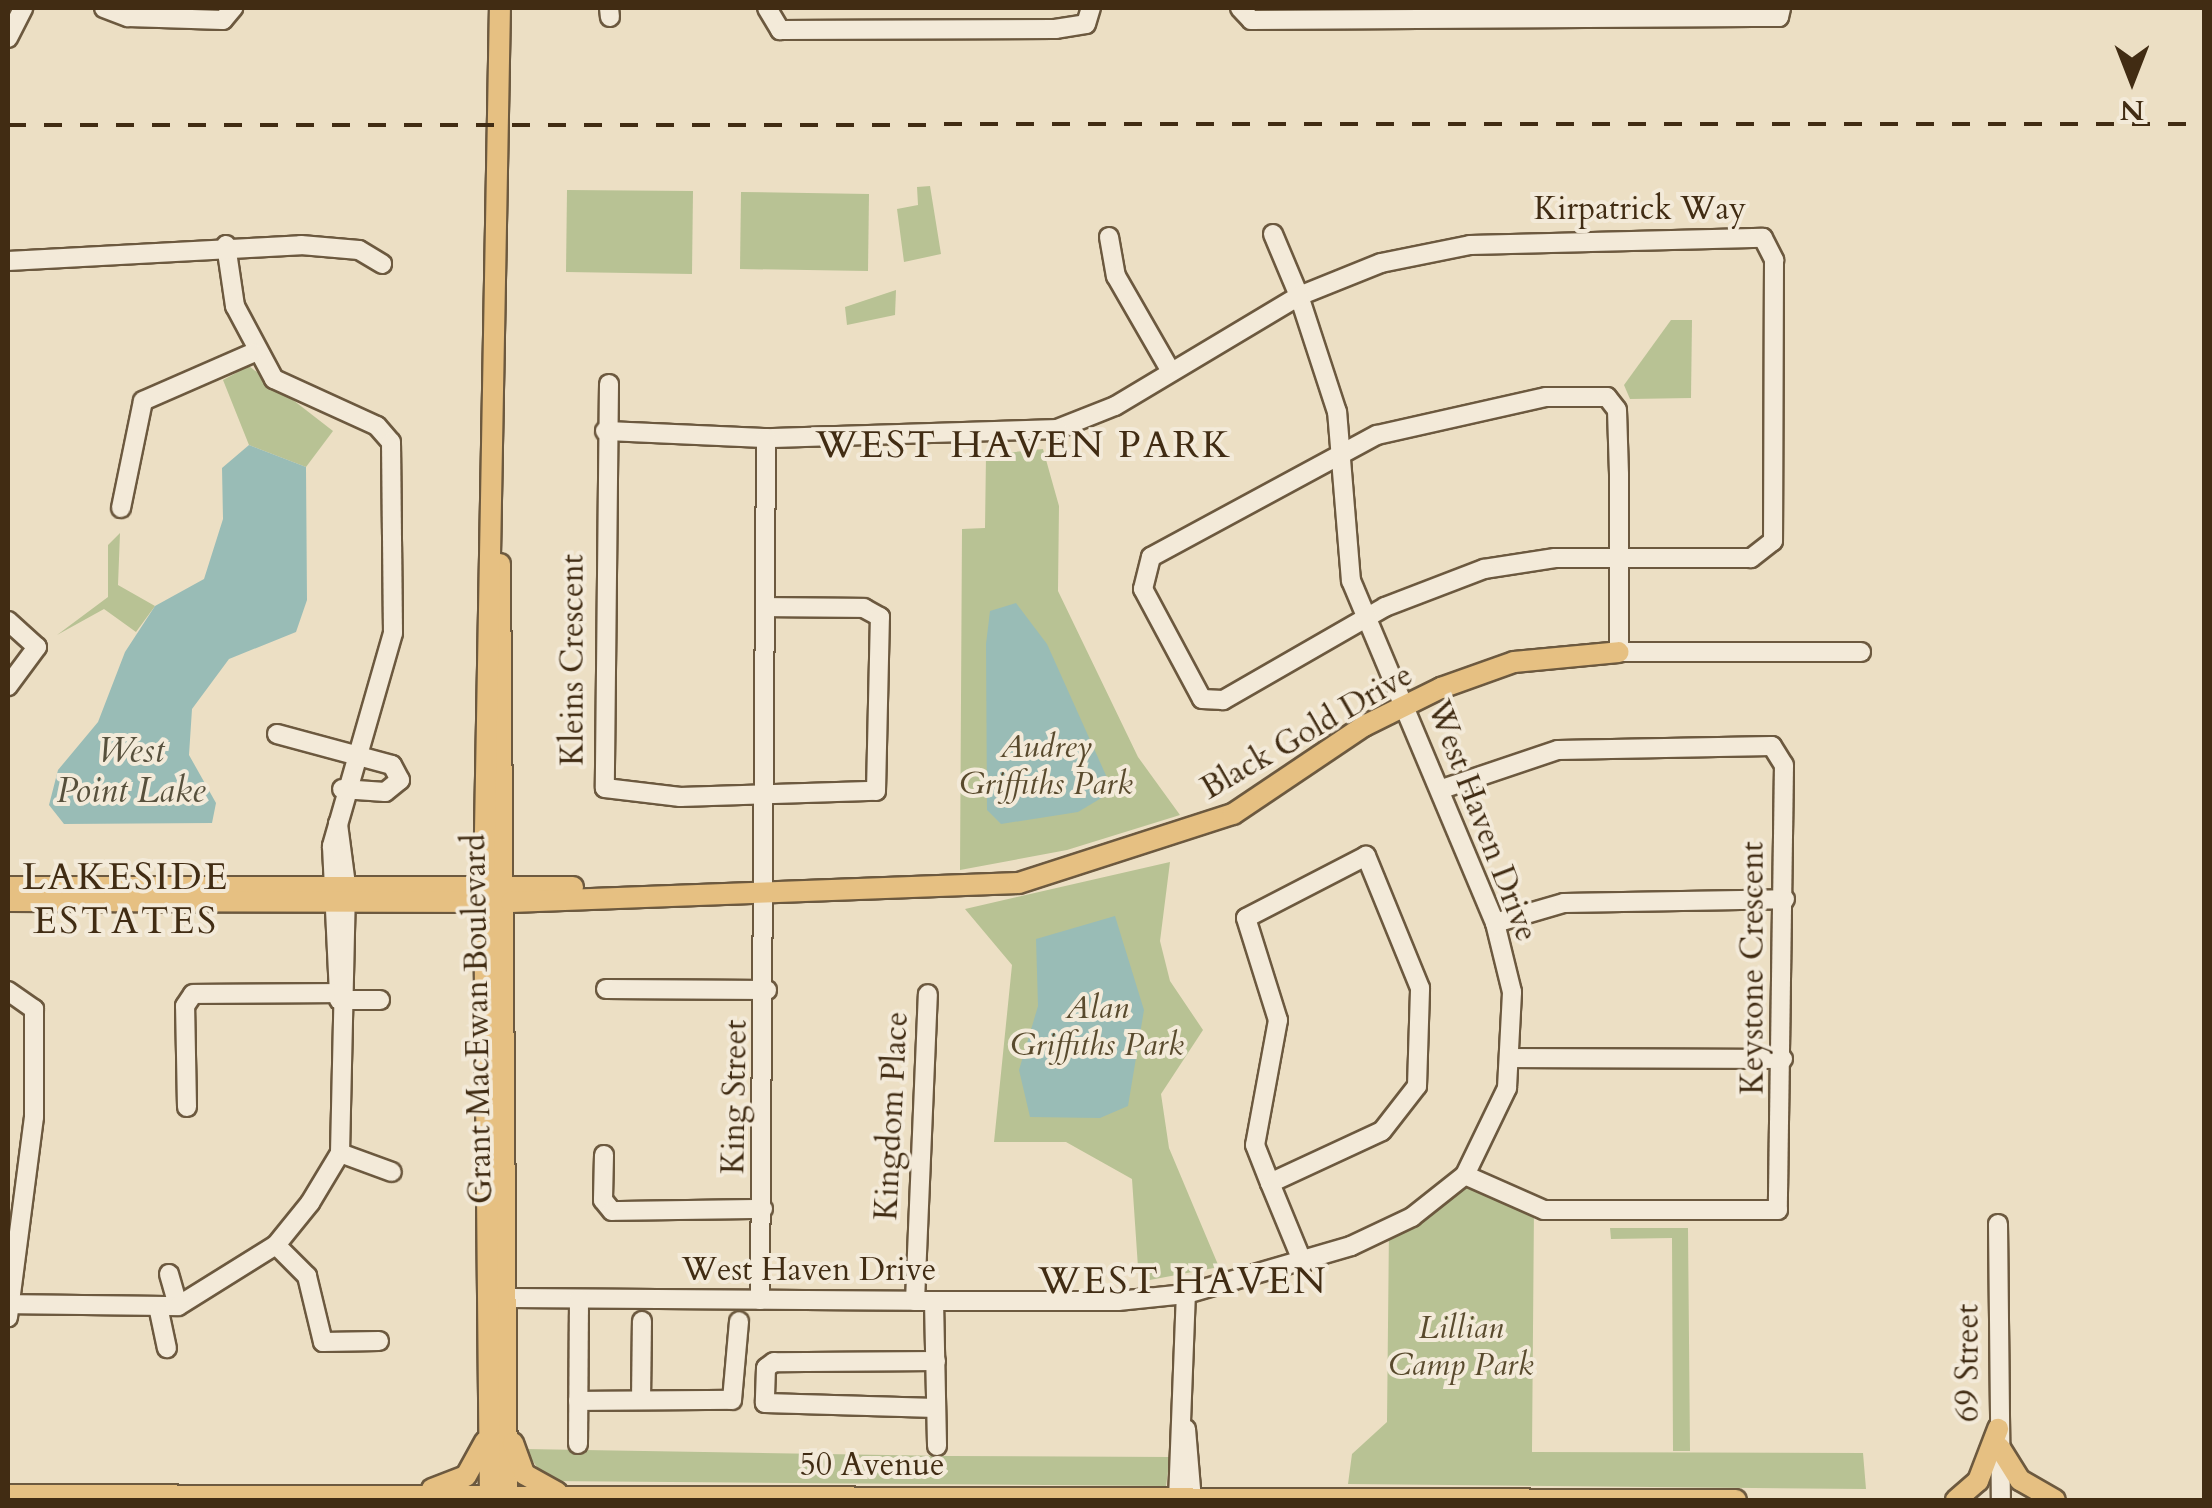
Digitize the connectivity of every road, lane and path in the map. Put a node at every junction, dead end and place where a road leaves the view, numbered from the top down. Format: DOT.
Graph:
graph roads {
  1 [pos="24,8"];
  2 [pos="104,8"];
  3 [pos="233,8"];
  4 [pos="500,8"];
  5 [pos="767,8"];
  6 [pos="1091,8"];
  7 [pos="1240,8"];
  8 [pos="1781,8"];
  9 [pos="8,38"];
  10 [pos="1273,234"];
  11 [pos="1108,237"];
  12 [pos="226,245"];
  13 [pos="8,261"];
  14 [pos="382,264"];
  15 [pos="1299,296"];
  16 [pos="253,353"];
  17 [pos="1170,370"];
  18 [pos="609,384"];
  19 [pos="606,432"];
  20 [pos="766,438"];
  21 [pos="1340,452"];
  22 [pos="121,508"];
  23 [pos="1619,558"];
  24 [pos="766,607"];
  25 [pos="1366,618"];
  26 [pos="8,621"];
  27 [pos="1619,652"];
  28 [pos="1861,652"];
  29 [pos="8,686"];
  30 [pos="1405,704"];
  31 [pos="277,734"];
  32 [pos="352,758"];
  33 [pos="342,789"];
  34 [pos="1442,789"];
  35 [pos="766,797"];
  36 [pos="8,886"];
  37 [pos="338,892"];
  38 [pos="495,893"];
  39 [pos="768,894"];
  40 [pos="1785,899"];
  41 [pos="8,902"];
  42 [pos="1496,922"];
  43 [pos="606,988"];
  44 [pos="766,990"];
  45 [pos="8,991"];
  46 [pos="928,994"];
  47 [pos="339,997"];
  48 [pos="380,1000"];
  49 [pos="1512,1058"];
  50 [pos="1783,1059"];
  51 [pos="187,1108"];
  52 [pos="340,1153"];
  53 [pos="604,1155"];
  54 [pos="392,1172"];
  55 [pos="1465,1175"];
  56 [pos="1270,1183"];
  57 [pos="763,1209"];
  58 [pos="1998,1224"];
  59 [pos="276,1245"];
  60 [pos="1303,1263"];
  61 [pos="169,1274"];
  62 [pos="1186,1294"];
  63 [pos="510,1298"];
  64 [pos="579,1299"];
  65 [pos="760,1300"];
  66 [pos="924,1301"];
  67 [pos="8,1308"];
  68 [pos="169,1308"];
  69 [pos="642,1321"];
  70 [pos="739,1321"];
  71 [pos="379,1341"];
  72 [pos="167,1348"];
  73 [pos="936,1361"];
  74 [pos="641,1400"];
  75 [pos="578,1402"];
  76 [pos="936,1408"];
  77 [pos="500,1422"];
  78 [pos="1999,1439"];
  79 [pos="578,1444"];
  80 [pos="937,1446"];
  81 [pos="8,1495"];
  82 [pos="407,1495"];
  83 [pos="563,1495"];
  84 [pos="499,1498"];
  85 [pos="1185,1498"];
  86 [pos="1736,1500"];
  87 [pos="1956,1500"];
  88 [pos="2001,1500"];
  89 [pos="2054,1500"];
  1 -- 9 [label="street"];
  2 -- 3 [label="street"];
  4 -- 38 [label="main road, Grant MacEwan Boulevard"];
  5 -- 6 [label="street"];
  7 -- 8 [label="street"];
  10 -- 15 [label="street, West Haven Drive"];
  11 -- 17 [label="street"];
  12 -- 13 [label="street"];
  12 -- 14 [label="street"];
  12 -- 16 [label="street"];
  15 -- 17 [label="street"];
  15 -- 21 [label="street, West Haven Drive"];
  15 -- 23 [label="street, Kirpatrick Way"];
  16 -- 22 [label="street"];
  16 -- 32 [label="street"];
  17 -- 20 [label="street"];
  18 -- 19 [label="street, Kleins Crescent"];
  19 -- 20 [label="street"];
  19 -- 35 [label="street, Kleins Crescent"];
  20 -- 24 [label="street"];
  21 -- 23 [label="street"];
  21 -- 25 [label="street, West Haven Drive"];
  21 -- 25 [label="street"];
  23 -- 25 [label="street"];
  23 -- 27 [label="street"];
  24 -- 35 [label="street"];
  24 -- 35 [label="street"];
  25 -- 30 [label="street, West Haven Drive"];
  26 -- 29 [label="street"];
  27 -- 28 [label="street"];
  27 -- 30 [label="main road, Black Gold Drive"];
  30 -- 34 [label="street, West Haven Drive"];
  30 -- 39 [label="main road, Black Gold Drive"];
  31 -- 32 [label="street"];
  32 -- 33 [label="street"];
  32 -- 33 [label="street"];
  33 -- 37 [label="street"];
  34 -- 40 [label="street, Keystone Crescent"];
  34 -- 42 [label="street, West Haven Drive"];
  35 -- 39 [label="street"];
  36 -- 37 [label="main road, Black Gold Drive"];
  37 -- 38 [label="main road, Black Gold Drive"];
  37 -- 41 [label="main road, Black Gold Drive"];
  37 -- 47 [label="street"];
  38 -- 39 [label="main road, Black Gold Drive"];
  38 -- 63 [label="main road, Grant MacEwan Boulevard"];
  38 -- 77 [label="main road, Grant MacEwan Boulevard"];
  39 -- 44 [label="street, King Street"];
  40 -- 42 [label="street"];
  40 -- 50 [label="street, Keystone Crescent"];
  42 -- 49 [label="street, West Haven Drive"];
  43 -- 44 [label="street"];
  44 -- 57 [label="street, King Street"];
  45 -- 67 [label="street"];
  46 -- 66 [label="street, Kingdom Place"];
  47 -- 48 [label="street"];
  47 -- 51 [label="street"];
  47 -- 52 [label="street"];
  49 -- 50 [label="street"];
  49 -- 55 [label="street, West Haven Drive"];
  50 -- 55 [label="street, Keystone Crescent"];
  52 -- 54 [label="street"];
  52 -- 59 [label="street"];
  53 -- 57 [label="street"];
  55 -- 60 [label="street, West Haven Drive"];
  56 -- 56 [label="street"];
  56 -- 60 [label="street"];
  57 -- 65 [label="street, King Street"];
  58 -- 78 [label="street, 69 Street"];
  59 -- 68 [label="street"];
  59 -- 71 [label="street"];
  60 -- 62 [label="street, West Haven Drive"];
  61 -- 68 [label="street"];
  62 -- 66 [label="street, West Haven Drive"];
  62 -- 85 [label="street"];
  63 -- 64 [label="street, West Haven Drive"];
  63 -- 77 [label="main road, Grant MacEwan Boulevard"];
  64 -- 65 [label="street, West Haven Drive"];
  64 -- 75 [label="street"];
  65 -- 66 [label="street, West Haven Drive"];
  66 -- 73 [label="street, Kingdom Place"];
  67 -- 68 [label="street"];
  68 -- 72 [label="street"];
  69 -- 74 [label="street"];
  70 -- 74 [label="street"];
  73 -- 76 [label="street, Kingdom Place"];
  73 -- 76 [label="street"];
  74 -- 75 [label="street"];
  75 -- 79 [label="street"];
  76 -- 80 [label="street, Kingdom Place"];
  77 -- 82 [label="main road"];
  77 -- 83 [label="main road"];
  77 -- 84 [label="main road, Grant MacEwan Boulevard"];
  78 -- 87 [label="main road"];
  78 -- 88 [label="street, 69 Street"];
  78 -- 89 [label="main road"];
  81 -- 82 [label="main road, 50 Avenue"];
  82 -- 84 [label="main road, 50 Avenue"];
  83 -- 84 [label="main road, 50 Avenue"];
  83 -- 85 [label="main road, 50 Avenue"];
  85 -- 86 [label="main road, 50 Avenue"];
}
